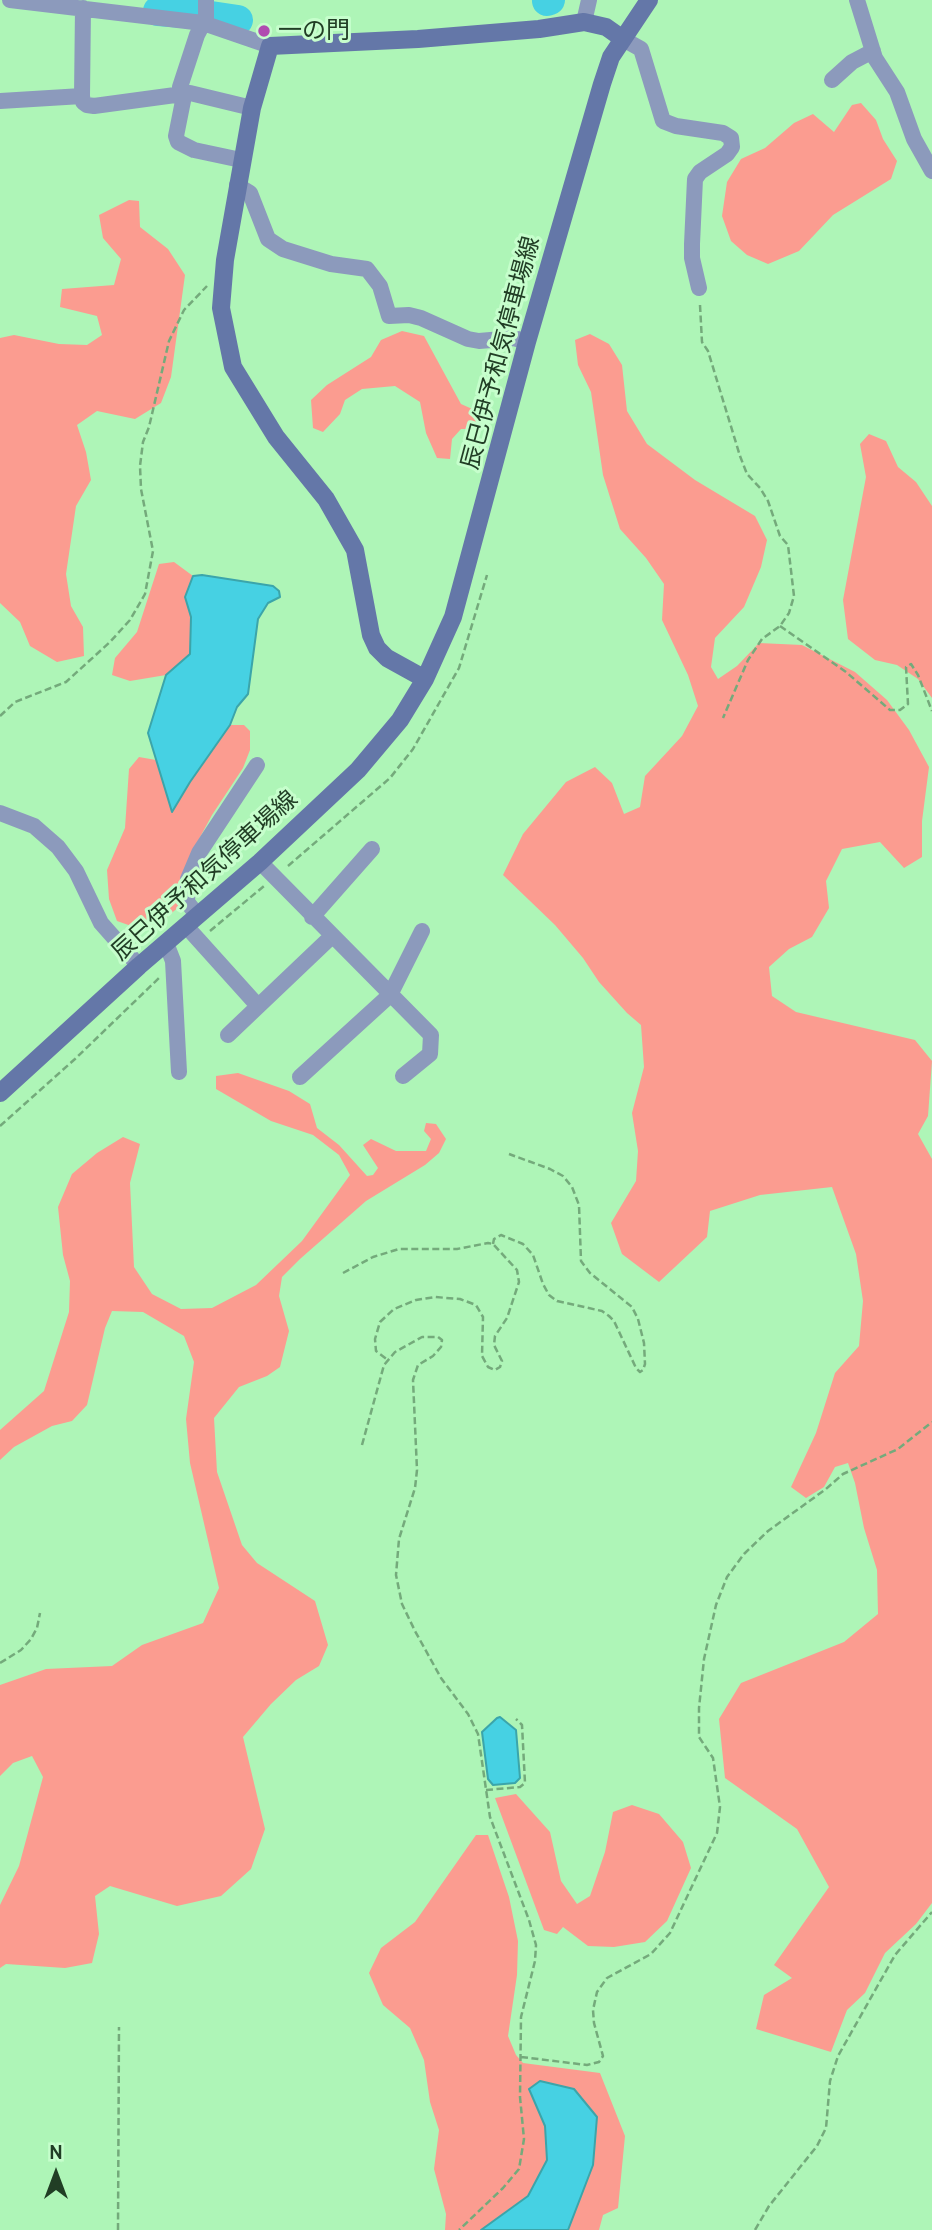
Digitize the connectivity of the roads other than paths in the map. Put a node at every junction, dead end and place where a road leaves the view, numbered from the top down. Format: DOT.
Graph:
graph roads {
  1 [pos="10,0"];
  2 [pos="589,0"];
  3 [pos="649,0"];
  4 [pos="857,0"];
  5 [pos="83,8"];
  6 [pos="143,8"];
  7 [pos="205,13"];
  8 [pos="584,22"];
  9 [pos="623,39"];
  10 [pos="270,47"];
  11 [pos="873,51"];
  12 [pos="832,80"];
  13 [pos="181,93"];
  14 [pos="82,96"];
  15 [pos="0,101"];
  16 [pos="252,108"];
  17 [pos="241,160"];
  18 [pos="932,171"];
  19 [pos="237,185"];
  20 [pos="699,288"];
  21 [pos="527,342"];
  22 [pos="425,679"];
  23 [pos="257,765"];
  24 [pos="0,813"];
  25 [pos="372,849"];
  26 [pos="260,863"];
  27 [pos="312,917"];
  28 [pos="192,921"];
  29 [pos="422,931"];
  30 [pos="331,937"];
  31 [pos="166,943"];
  32 [pos="139,967"];
  33 [pos="390,995"];
  34 [pos="258,1006"];
  35 [pos="228,1035"];
  36 [pos="179,1072"];
  37 [pos="403,1076"];
  38 [pos="300,1077"];
  39 [pos="0,1093"];
  1 -- 5 [label="street"];
  2 -- 8 [label="street"];
  3 -- 9 [label="main road, 辰巳伊予和気停車場線"];
  4 -- 11 [label="street"];
  5 -- 6 [label="street"];
  5 -- 14 [label="street"];
  6 -- 7 [label="street"];
  7 -- 10 [label="street"];
  7 -- 13 [label="street"];
  8 -- 9 [label="main road"];
  8 -- 10 [label="main road"];
  9 -- 20 [label="street"];
  9 -- 21 [label="main road, 辰巳伊予和気停車場線"];
  10 -- 16 [label="main road"];
  11 -- 12 [label="street"];
  11 -- 18 [label="street"];
  13 -- 14 [label="street"];
  13 -- 16 [label="street"];
  13 -- 17 [label="street"];
  14 -- 15 [label="street"];
  16 -- 17 [label="main road"];
  17 -- 19 [label="main road"];
  19 -- 21 [label="street"];
  19 -- 22 [label="main road"];
  21 -- 22 [label="main road, 辰巳伊予和気停車場線"];
  22 -- 26 [label="main road, 辰巳伊予和気停車場線"];
  23 -- 28 [label="street"];
  24 -- 32 [label="street"];
  25 -- 27 [label="street"];
  26 -- 27 [label="street"];
  26 -- 28 [label="main road, 辰巳伊予和気停車場線"];
  27 -- 30 [label="street"];
  28 -- 31 [label="main road, 辰巳伊予和気停車場線"];
  28 -- 34 [label="street"];
  29 -- 33 [label="street"];
  30 -- 33 [label="street"];
  30 -- 34 [label="street"];
  31 -- 32 [label="main road, 辰巳伊予和気停車場線"];
  31 -- 36 [label="street"];
  32 -- 39 [label="main road, 辰巳伊予和気停車場線"];
  33 -- 37 [label="street"];
  33 -- 38 [label="street"];
  34 -- 35 [label="street"];
}
